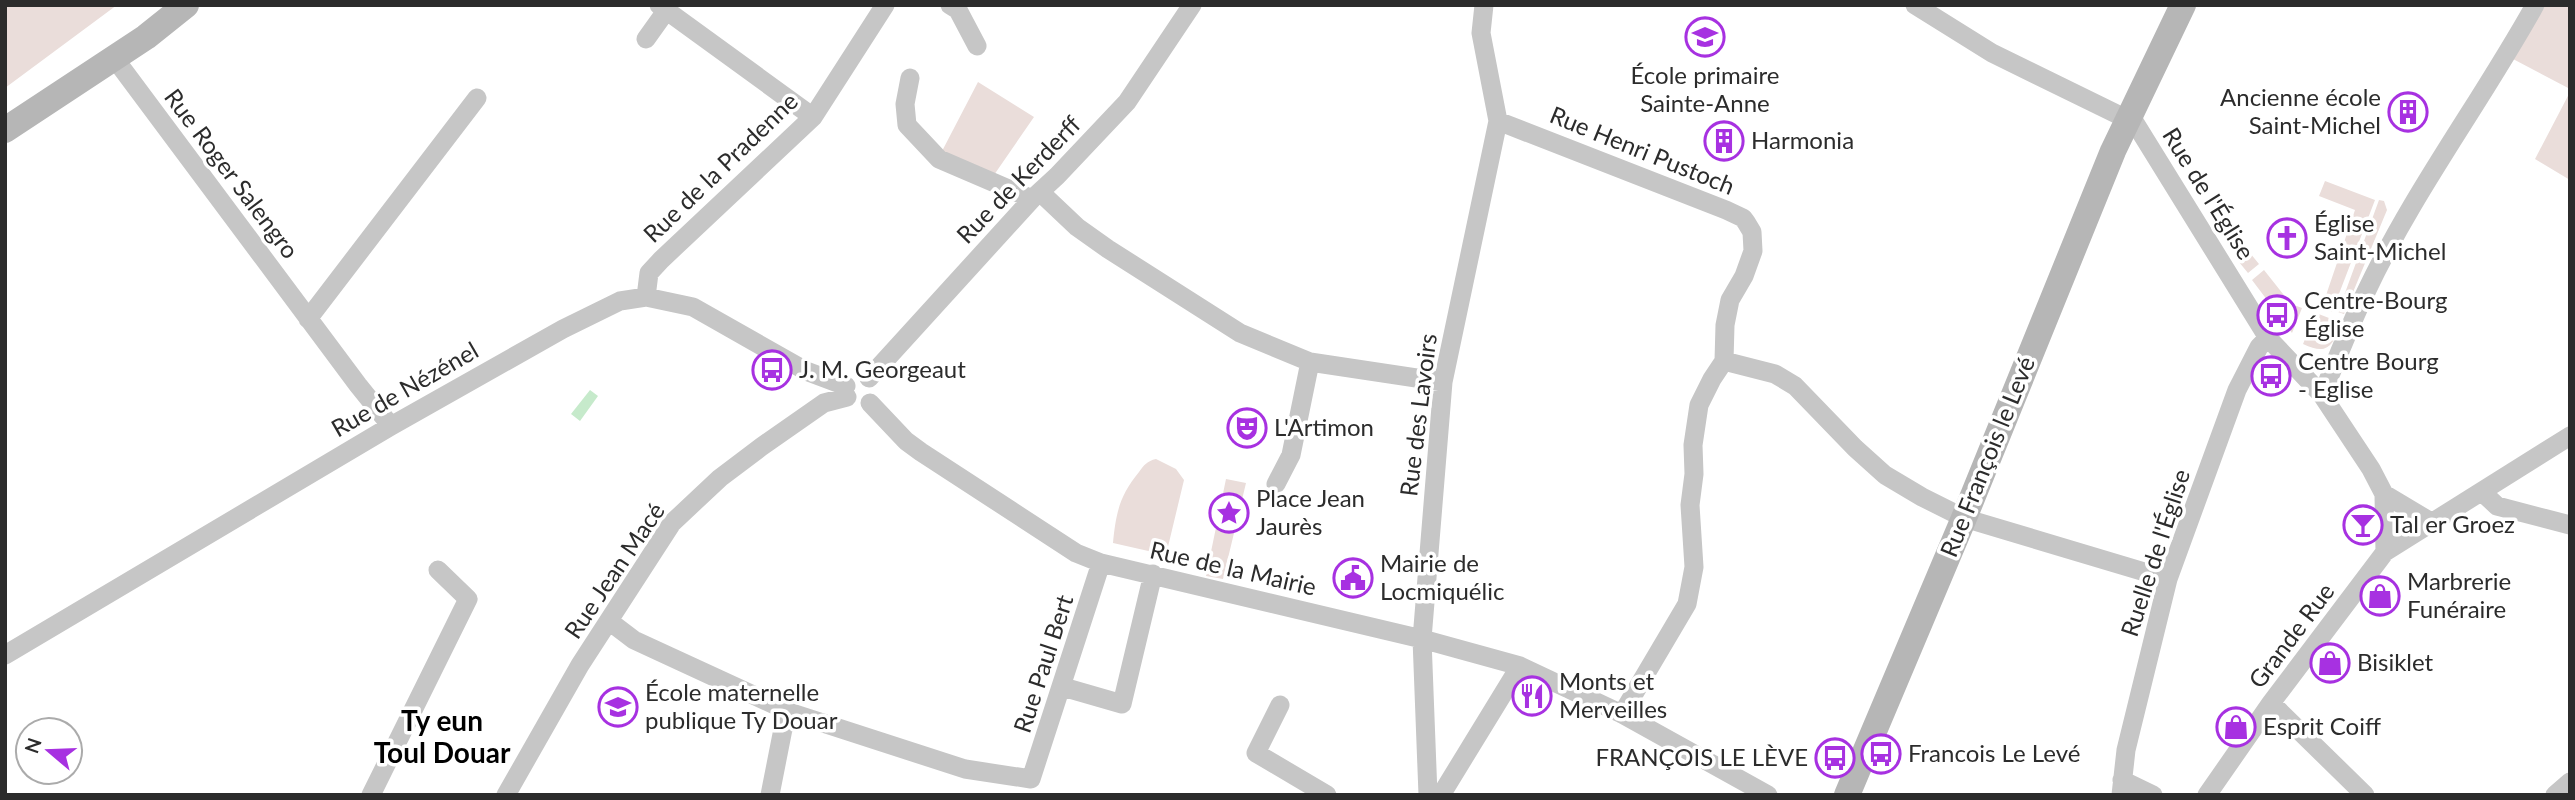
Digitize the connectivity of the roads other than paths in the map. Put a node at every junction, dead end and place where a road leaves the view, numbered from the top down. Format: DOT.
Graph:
graph roads {
  1 [pos="186,5"];
  2 [pos="885,5"];
  3 [pos="950,5"];
  4 [pos="1192,5"];
  5 [pos="1485,5"];
  6 [pos="1914,5"];
  7 [pos="2183,5"];
  8 [pos="2535,5"];
  9 [pos="663,8"];
  10 [pos="646,39"];
  11 [pos="977,46"];
  12 [pos="115,59"];
  13 [pos="910,78"];
  14 [pos="477,98"];
  15 [pos="813,117"];
  16 [pos="2128,118"];
  17 [pos="1498,121"];
  18 [pos="5,130"];
  19 [pos="1036,195"];
  20 [pos="646,297"];
  21 [pos="308,319"];
  22 [pos="2268,338"];
  23 [pos="1724,361"];
  24 [pos="1310,362"];
  25 [pos="869,378"];
  26 [pos="1443,382"];
  27 [pos="847,391"];
  28 [pos="2322,395"];
  29 [pos="870,403"];
  30 [pos="391,426"];
  31 [pos="2570,436"];
  32 [pos="1276,484"];
  33 [pos="2482,492"];
  34 [pos="2384,494"];
  35 [pos="1964,518"];
  36 [pos="2431,522"];
  37 [pos="2570,525"];
  38 [pos="2385,552"];
  39 [pos="1101,563"];
  40 [pos="438,570"];
  41 [pos="1153,574"];
  42 [pos="2168,579"];
  43 [pos="610,621"];
  44 [pos="1422,639"];
  45 [pos="5,655"];
  46 [pos="1520,666"];
  47 [pos="1063,687"];
  48 [pos="2271,703"];
  49 [pos="1280,705"];
  50 [pos="792,713"];
  51 [pos="1622,714"];
  52 [pos="2570,782"];
  53 [pos="1029,787"];
  54 [pos="2122,787"];
  55 [pos="371,795"];
  56 [pos="506,795"];
  57 [pos="770,795"];
  58 [pos="1327,795"];
  59 [pos="1428,795"];
  60 [pos="1441,795"];
  61 [pos="1769,795"];
  62 [pos="1847,795"];
  63 [pos="2153,795"];
  64 [pos="2207,795"];
  65 [pos="2365,795"];
  66 [pos="2555,795"];
  1 -- 12 [label="street"];
  2 -- 15 [label="street, Rue de la Pradenne"];
  3 -- 11 [label="street"];
  4 -- 19 [label="street, Rue de Kerderff"];
  5 -- 17 [label="street, Rue des Lavoirs"];
  6 -- 16 [label="street, Rue de l'Église"];
  7 -- 16 [label="street, Rue François le Levé"];
  8 -- 28 [label="street"];
  9 -- 10 [label="street"];
  9 -- 15 [label="street"];
  12 -- 18 [label="street"];
  12 -- 21 [label="street, Rue Roger Salengro"];
  13 -- 19 [label="street"];
  14 -- 21 [label="street"];
  15 -- 20 [label="street, Rue de la Pradenne"];
  16 -- 22 [label="street, Rue de l'Église"];
  16 -- 35 [label="street, Rue François le Levé"];
  17 -- 23 [label="street, Rue Henri Pustoch"];
  17 -- 26 [label="street, Rue des Lavoirs"];
  19 -- 24 [label="street"];
  19 -- 25 [label="street, Rue de Kerderff"];
  20 -- 27 [label="street, Rue de Nézénel"];
  20 -- 30 [label="street, Rue de Nézénel"];
  21 -- 30 [label="street, Rue Roger Salengro"];
  22 -- 28 [label="street, Rue de l'Église"];
  22 -- 42 [label="street, Ruelle de l'Église"];
  23 -- 35 [label="street"];
  23 -- 51 [label="street, Rue Henri Pustoch"];
  24 -- 26 [label="street"];
  24 -- 32 [label="street"];
  25 -- 27 [label="street"];
  25 -- 29 [label="street"];
  26 -- 44 [label="street, Rue des Lavoirs"];
  27 -- 29 [label="street"];
  27 -- 43 [label="street, Rue Jean Macé"];
  28 -- 34 [label="street, Rue de l'Église"];
  29 -- 39 [label="street, Rue de la Mairie"];
  30 -- 45 [label="street, Rue de Nézénel"];
  31 -- 33 [label="street, Grande Rue"];
  33 -- 36 [label="street, Grande Rue"];
  33 -- 37 [label="street"];
  34 -- 36 [label="street"];
  34 -- 38 [label="street, Rue de l'Église"];
  35 -- 42 [label="street"];
  35 -- 62 [label="street, Rue François le Levé"];
  36 -- 38 [label="street, Grande Rue"];
  38 -- 48 [label="street, Grande Rue"];
  39 -- 41 [label="street, Rue de la Mairie"];
  39 -- 47 [label="street, Rue Paul Bert"];
  40 -- 55 [label="street"];
  41 -- 44 [label="street, Rue de la Mairie"];
  41 -- 47 [label="street"];
  42 -- 54 [label="street, Ruelle de l'Église"];
  43 -- 50 [label="street, Rue Paul Bert"];
  43 -- 56 [label="street, Rue Jean Macé"];
  44 -- 46 [label="street, Rue de la Mairie"];
  44 -- 59 [label="street, Rue des Lavoirs"];
  46 -- 51 [label="street, Rue de la Mairie"];
  46 -- 60 [label="street"];
  47 -- 53 [label="street, Rue Paul Bert"];
  48 -- 64 [label="street, Grande Rue"];
  48 -- 65 [label="street"];
  49 -- 58 [label="street"];
  50 -- 53 [label="street, Rue Paul Bert"];
  50 -- 57 [label="street"];
  51 -- 61 [label="street, Rue de la Mairie"];
  52 -- 66 [label="street"];
  54 -- 63 [label="street"];
}
